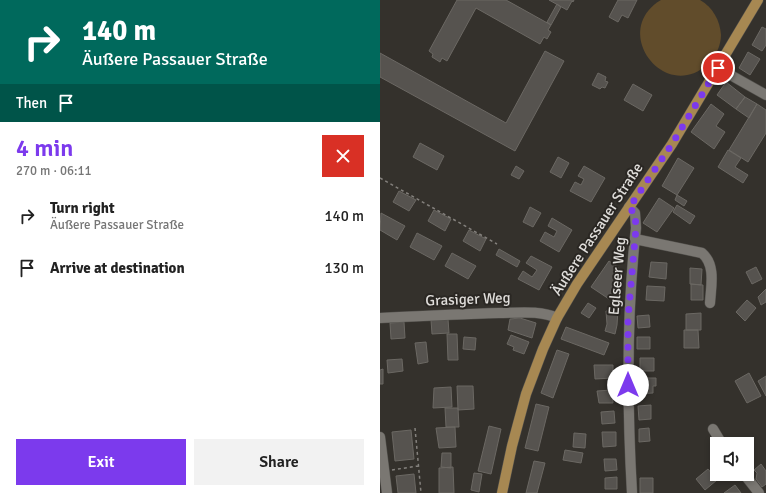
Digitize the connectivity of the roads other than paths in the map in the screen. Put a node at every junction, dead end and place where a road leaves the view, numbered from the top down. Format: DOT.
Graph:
graph roads {
  1 [pos="758,0"];
  2 [pos="718,68"];
  3 [pos="766,95"];
  4 [pos="629,208"];
  5 [pos="634,239"];
  6 [pos="710,303"];
  7 [pos="380,318"];
  8 [pos="557,318"];
  9 [pos="713,429"];
  10 [pos="380,437"];
  11 [pos="718,437"];
  12 [pos="750,481"];
  13 [pos="387,493"];
  14 [pos="502,493"];
  15 [pos="632,493"];
  16 [pos="759,493"];
  1 -- 2 [label="main road, Äußere Passauer Straße"];
  2 -- 3 [label="street"];
  2 -- 4 [label="main road, Äußere Passauer Straße"];
  4 -- 5 [label="street, Eglseer Weg"];
  4 -- 8 [label="main road, Äußere Passauer Straße"];
  5 -- 6 [label="street"];
  5 -- 15 [label="street, Eglseer Weg"];
  7 -- 8 [label="street, Grasiger Weg"];
  8 -- 14 [label="main road, Äußere Passauer Straße"];
  9 -- 11 [label="street"];
  10 -- 13 [label="street"];
  12 -- 16 [label="street"];
}
